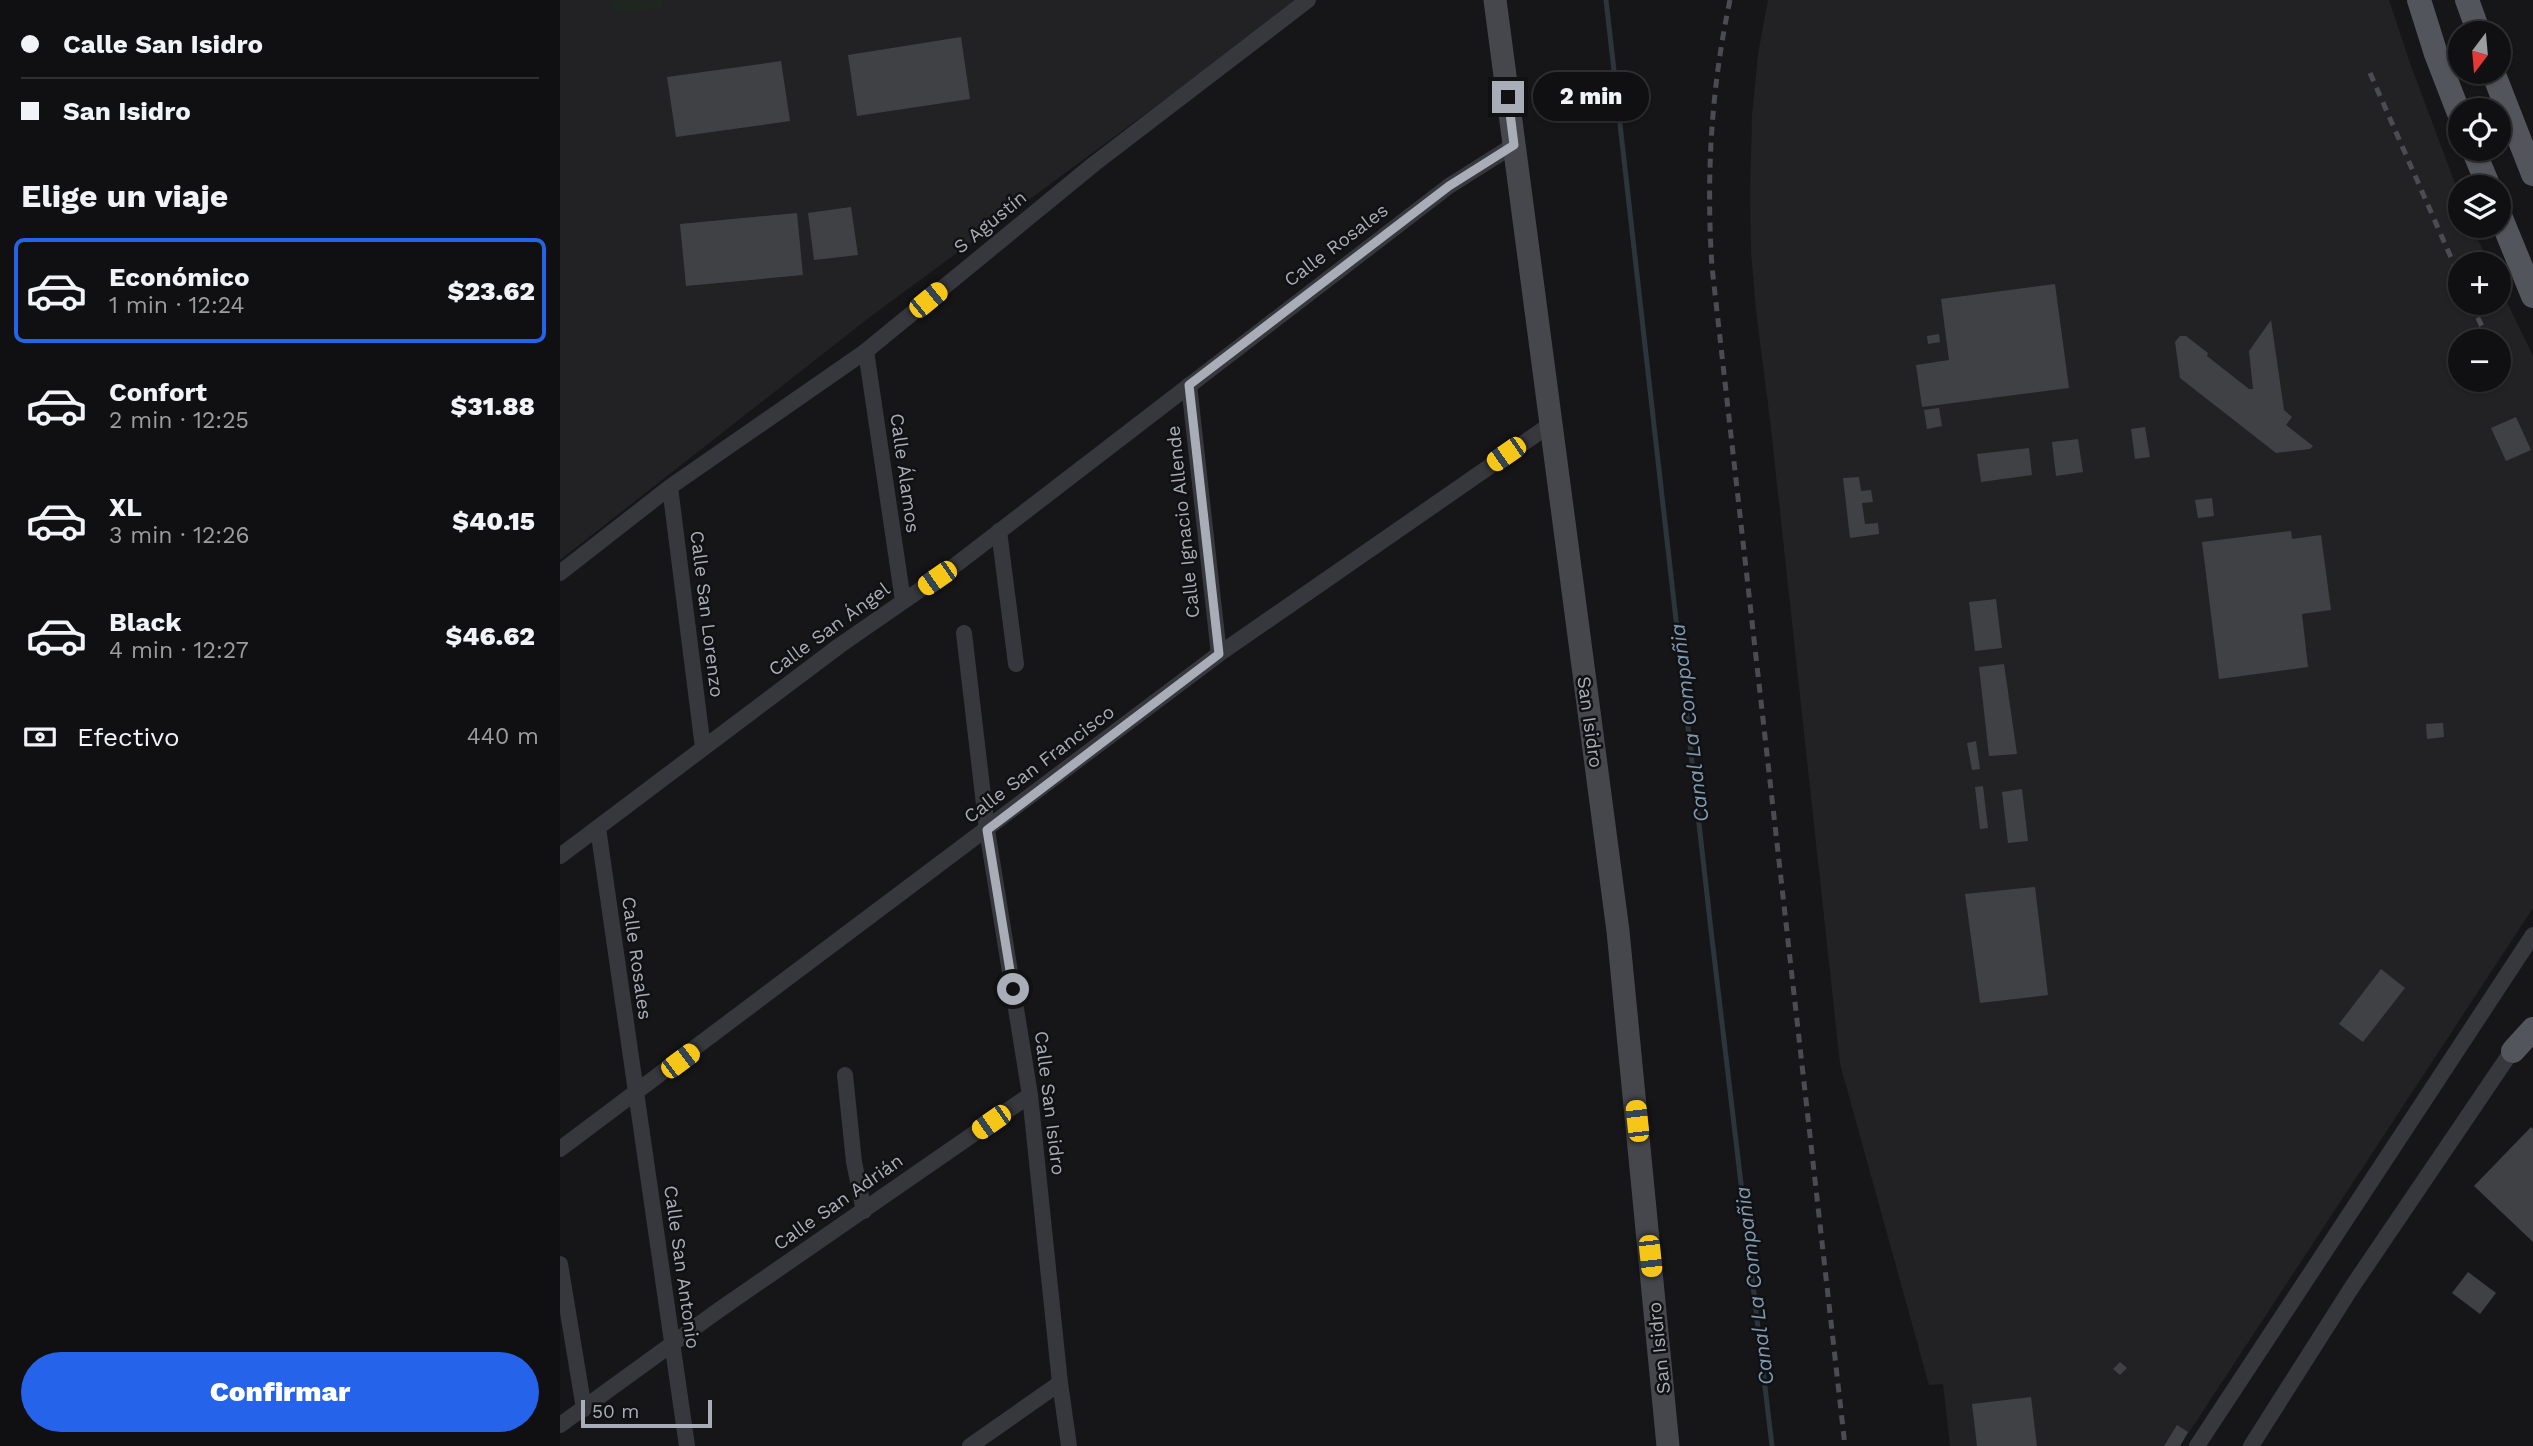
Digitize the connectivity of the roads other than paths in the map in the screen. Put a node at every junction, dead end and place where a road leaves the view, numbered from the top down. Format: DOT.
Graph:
graph roads {
  1 [pos="1308,0"];
  2 [pos="1495,0"];
  3 [pos="2419,0"];
  4 [pos="2467,0"];
  5 [pos="2475,21"];
  6 [pos="2498,84"];
  7 [pos="2453,98"];
  8 [pos="1514,145"];
  9 [pos="2533,174"];
  10 [pos="2509,238"];
  11 [pos="2533,296"];
  12 [pos="866,351"];
  13 [pos="1189,385"];
  14 [pos="1551,424"];
  15 [pos="670,486"];
  16 [pos="999,531"];
  17 [pos="560,573"];
  18 [pos="903,601"];
  19 [pos="964,633"];
  20 [pos="1219,654"];
  21 [pos="1016,664"];
  22 [pos="703,748"];
  23 [pos="597,828"];
  24 [pos="987,830"];
  25 [pos="560,856"];
  26 [pos="2533,935"];
  27 [pos="2533,1017"];
  28 [pos="2533,1029"];
  29 [pos="2513,1051"];
  30 [pos="845,1075"];
  31 [pos="636,1094"];
  32 [pos="1030,1096"];
  33 [pos="560,1149"];
  34 [pos="864,1210"];
  35 [pos="560,1264"];
  36 [pos="672,1346"];
  37 [pos="1060,1383"];
  38 [pos="584,1409"];
  39 [pos="560,1424"];
  40 [pos="687,1446"];
  41 [pos="970,1446"];
  42 [pos="1069,1446"];
  43 [pos="1668,1446"];
  44 [pos="2197,1446"];
  45 [pos="2251,1446"];
  1 -- 12 [label="street, S Agustín"];
  2 -- 8 [label="main road, San Isidro"];
  3 -- 7 [label="main road"];
  4 -- 5 [label="main road"];
  6 -- 9 [label="main road"];
  8 -- 13 [label="street, Calle Rosales"];
  8 -- 14 [label="main road, San Isidro"];
  10 -- 11 [label="main road"];
  12 -- 15 [label="street, S Agustín"];
  12 -- 18 [label="street, Calle Álamos"];
  13 -- 16 [label="street, Calle San Ángel"];
  13 -- 20 [label="street, Calle Ignacio Allende"];
  14 -- 20 [label="street, Calle San Francisco"];
  14 -- 43 [label="main road, San Isidro"];
  15 -- 17 [label="street, S Agustín"];
  15 -- 22 [label="street, Calle San Lorenzo"];
  16 -- 18 [label="street, Calle San Ángel"];
  16 -- 21 [label="street"];
  18 -- 22 [label="street, Calle San Ángel"];
  19 -- 24 [label="street, Calle San Isidro"];
  20 -- 24 [label="street, Calle San Francisco"];
  22 -- 23 [label="street, Calle San Ángel"];
  23 -- 25 [label="street, Calle San Ángel"];
  23 -- 31 [label="street, Calle Rosales"];
  24 -- 31 [label="street, Calle San Francisco"];
  24 -- 32 [label="street, Calle San Isidro"];
  26 -- 44 [label="street"];
  27 -- 29 [label="street"];
  28 -- 29 [label="main road"];
  29 -- 45 [label="street"];
  30 -- 34 [label="street"];
  31 -- 33 [label="street, Calle San Francisco"];
  31 -- 36 [label="street, Calle San Antonio"];
  32 -- 34 [label="street, Calle San Adrián"];
  32 -- 37 [label="street, Calle San Isidro"];
  34 -- 36 [label="street, Calle San Adrián"];
  35 -- 38 [label="street"];
  36 -- 38 [label="street, Calle San Adrián"];
  36 -- 40 [label="street, Calle San Antonio"];
  37 -- 41 [label="street"];
  37 -- 42 [label="street, Calle San Isidro"];
  38 -- 39 [label="street, Calle San Adrián"];
}
